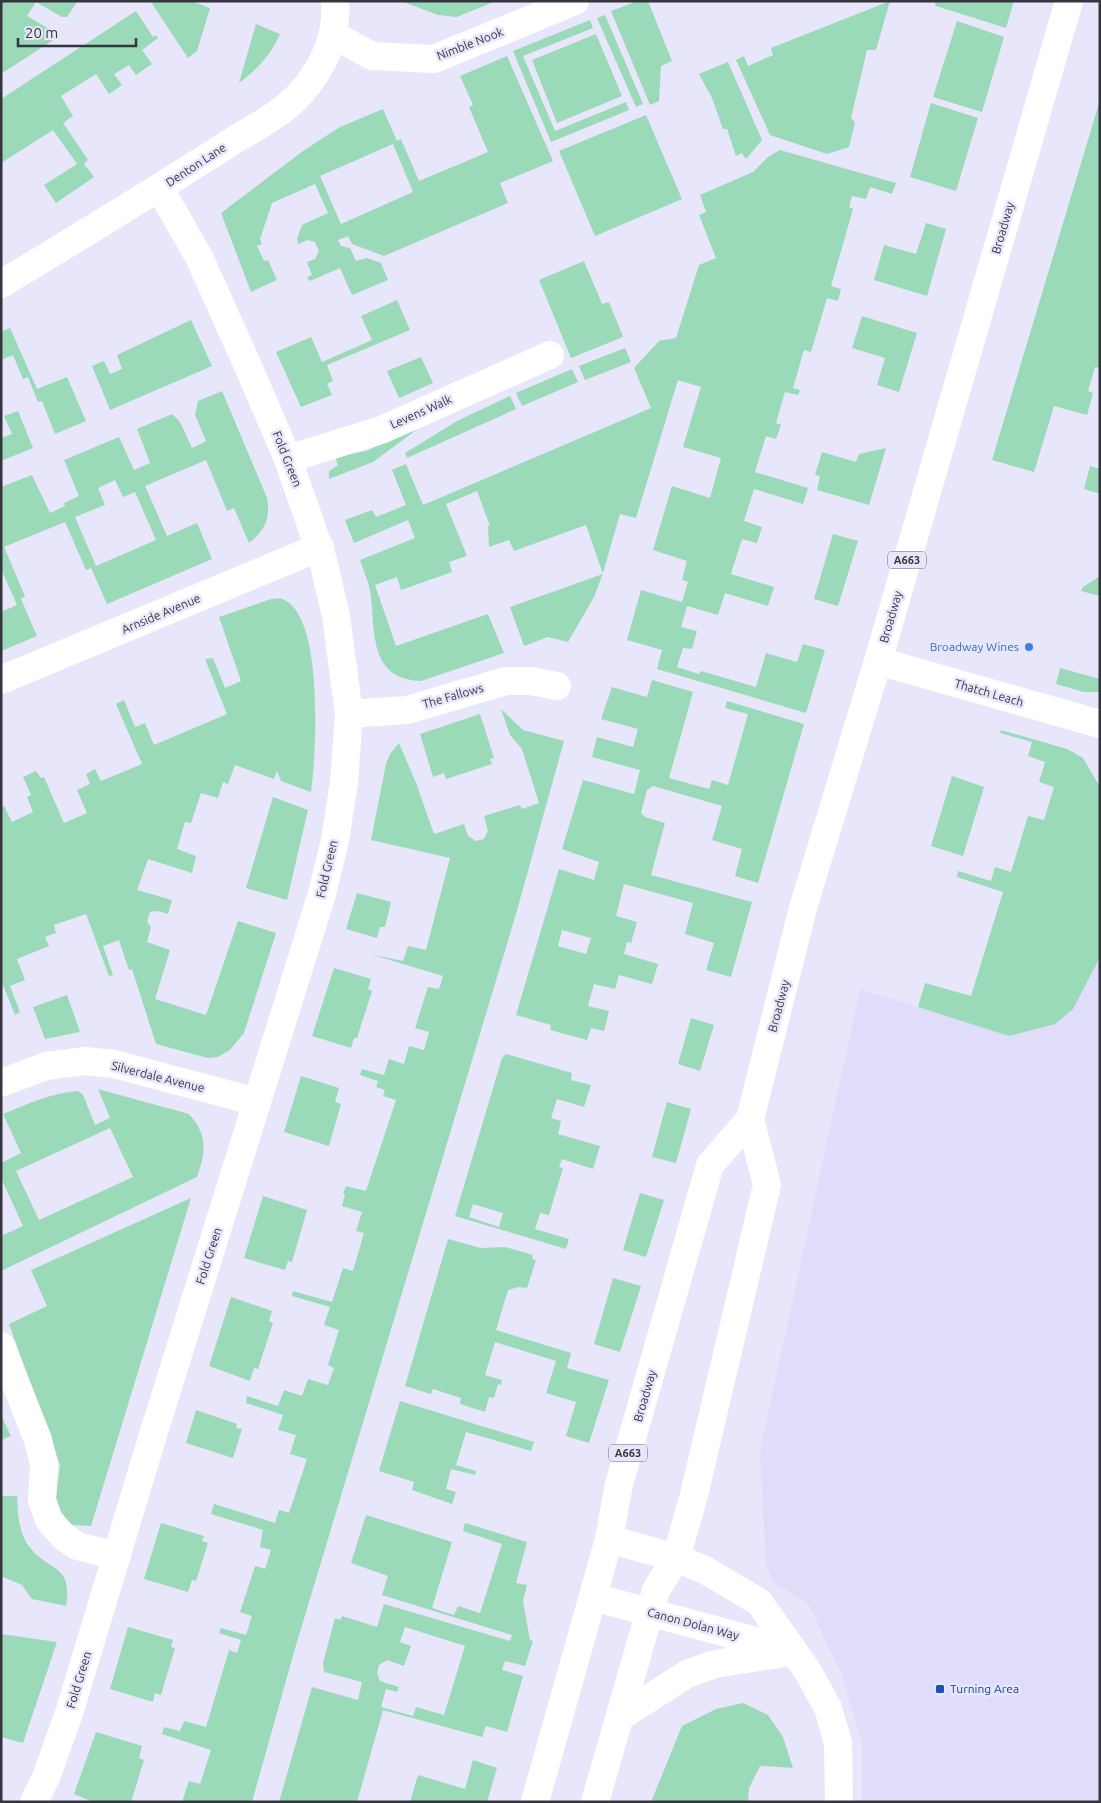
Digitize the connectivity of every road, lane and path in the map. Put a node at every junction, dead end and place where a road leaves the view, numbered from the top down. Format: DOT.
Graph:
graph roads {
  1 [pos="335,1"];
  2 [pos="575,1"];
  3 [pos="1069,1"];
  4 [pos="334,35"];
  5 [pos="160,190"];
  6 [pos="1,284"];
  7 [pos="550,356"];
  8 [pos="288,459"];
  9 [pos="320,547"];
  10 [pos="878,661"];
  11 [pos="1,680"];
  12 [pos="557,686"];
  13 [pos="349,714"];
  14 [pos="1100,724"];
  15 [pos="1,1083"];
  16 [pos="257,1102"];
  17 [pos="750,1119"];
  18 [pos="1,1346"];
  19 [pos="609,1539"];
  20 [pos="117,1556"];
  21 [pos="676,1558"];
  22 [pos="593,1597"];
  23 [pos="650,1612"];
  24 [pos="793,1651"];
  25 [pos="620,1717"];
  26 [pos="34,1802"];
  27 [pos="535,1802"];
  28 [pos="595,1802"];
  29 [pos="839,1802"];
  1 -- 4 [label="main road, Denton Lane"];
  2 -- 4 [label="main road, Nimble Nook"];
  3 -- 10 [label="main road, Broadway / A663"];
  4 -- 5 [label="main road, Denton Lane"];
  5 -- 6 [label="main road, Denton Lane"];
  5 -- 8 [label="main road, Fold Green"];
  7 -- 8 [label="main road, Levens Walk"];
  8 -- 9 [label="main road, Fold Green"];
  9 -- 11 [label="main road, Arnside Avenue"];
  9 -- 13 [label="main road, Fold Green"];
  10 -- 14 [label="main road, Thatch Leach"];
  10 -- 17 [label="main road, Broadway / A663"];
  12 -- 13 [label="main road, The Fallows"];
  13 -- 16 [label="main road, Fold Green"];
  15 -- 16 [label="main road, Silverdale Avenue"];
  16 -- 20 [label="main road, Fold Green"];
  17 -- 19 [label="main road, Broadway / A663"];
  17 -- 21 [label="main road, Broadway / A663"];
  18 -- 20 [label="main road"];
  19 -- 21 [label="main road"];
  19 -- 22 [label="main road, Broadway / A663"];
  20 -- 26 [label="main road, Fold Green"];
  21 -- 23 [label="main road, Broadway / A663"];
  21 -- 24 [label="main road"];
  22 -- 23 [label="main road, Canon Dolan Way"];
  22 -- 27 [label="main road, Broadway / A663"];
  23 -- 24 [label="main road, Canon Dolan Way"];
  23 -- 25 [label="main road, Broadway / A663"];
  24 -- 25 [label="main road, Canon Dolan Way"];
  24 -- 29 [label="main road"];
  25 -- 28 [label="main road, Broadway / A663"];
}
